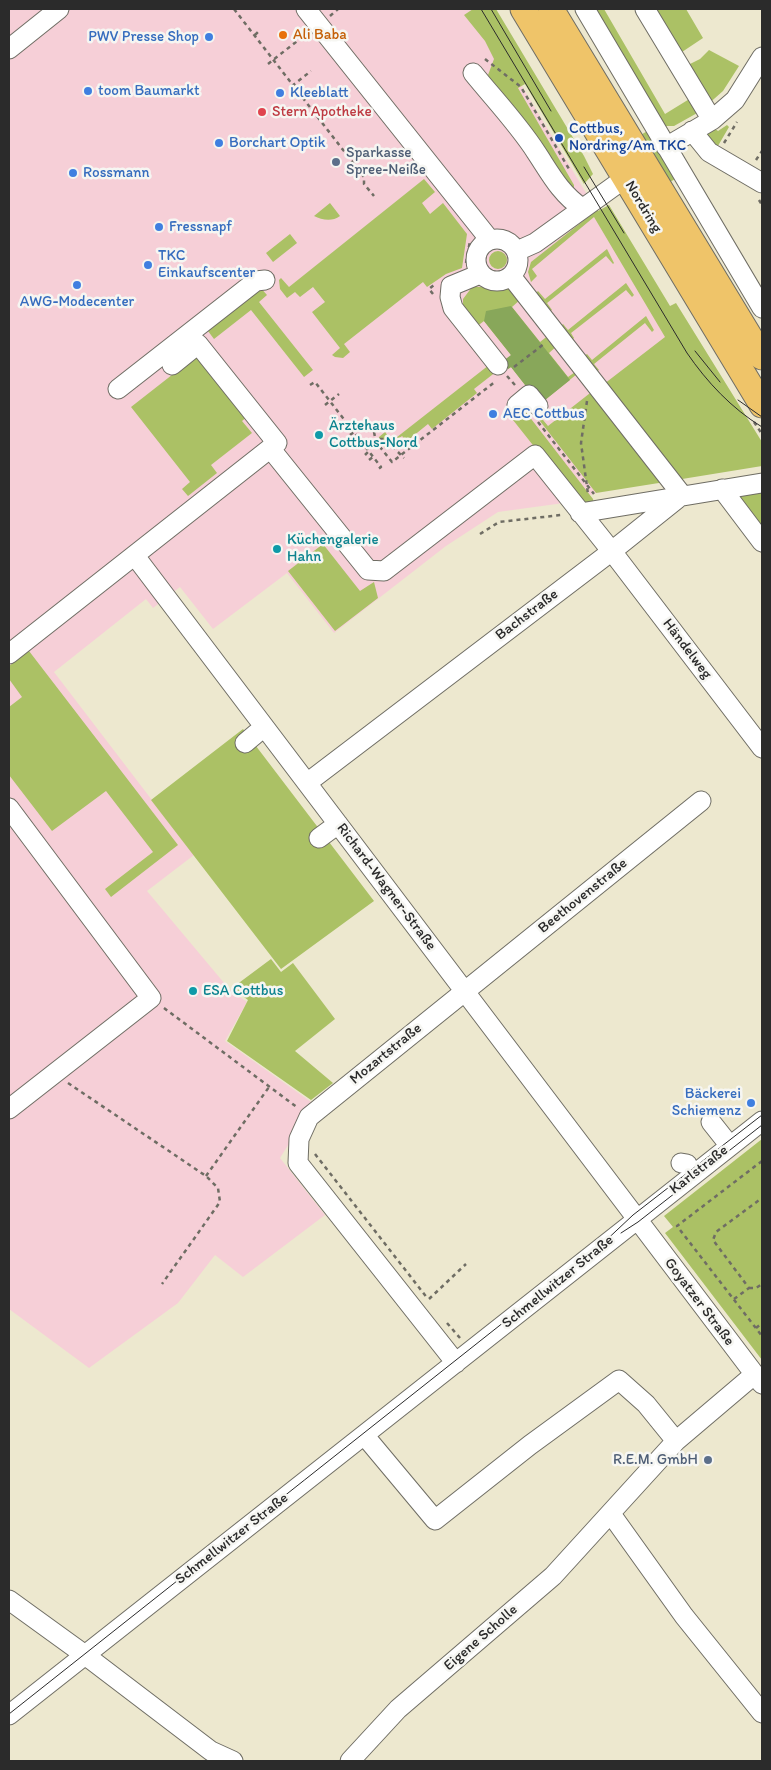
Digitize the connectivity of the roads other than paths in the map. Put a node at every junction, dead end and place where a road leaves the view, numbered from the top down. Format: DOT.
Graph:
graph roads {
  1 [pos="59,9"];
  2 [pos="306,9"];
  3 [pos="523,9"];
  4 [pos="551,9"];
  5 [pos="585,9"];
  6 [pos="645,9"];
  7 [pos="9,49"];
  8 [pos="762,57"];
  9 [pos="479,66"];
  10 [pos="712,120"];
  11 [pos="692,131"];
  12 [pos="666,147"];
  13 [pos="635,171"];
  14 [pos="762,183"];
  15 [pos="582,208"];
  16 [pos="490,240"];
  17 [pos="516,251"];
  18 [pos="256,269"];
  19 [pos="472,272"];
  20 [pos="512,276"];
  21 [pos="762,308"];
  22 [pos="762,357"];
  23 [pos="172,365"];
  24 [pos="498,365"];
  25 [pos="118,389"];
  26 [pos="762,405"];
  27 [pos="270,448"];
  28 [pos="762,483"];
  29 [pos="722,489"];
  30 [pos="682,495"];
  31 [pos="589,507"];
  32 [pos="762,542"];
  33 [pos="612,551"];
  34 [pos="135,556"];
  35 [pos="9,654"];
  36 [pos="264,727"];
  37 [pos="245,742"];
  38 [pos="762,748"];
  39 [pos="307,783"];
  40 [pos="701,801"];
  41 [pos="9,808"];
  42 [pos="338,824"];
  43 [pos="319,838"];
  44 [pos="464,991"];
  45 [pos="9,1109"];
  46 [pos="762,1121"];
  47 [pos="711,1122"];
  48 [pos="730,1146"];
  49 [pos="636,1220"];
  50 [pos="456,1363"];
  51 [pos="758,1379"];
  52 [pos="364,1436"];
  53 [pos="676,1441"];
  54 [pos="610,1514"];
  55 [pos="9,1600"];
  56 [pos="85,1655"];
  57 [pos="762,1712"];
  58 [pos="9,1715"];
  59 [pos="233,1761"];
  60 [pos="350,1761"];
  1 -- 7 [label="street"];
  2 -- 16 [label="street"];
  3 -- 13 [label="main road, Nordring"];
  4 -- 13 [label="main road, Nordring"];
  5 -- 12 [label="street"];
  6 -- 10 [label="street"];
  8 -- 10 [label="street"];
  9 -- 15 [label="street"];
  10 -- 11 [label="street"];
  11 -- 12 [label="street"];
  11 -- 14 [label="street"];
  12 -- 21 [label="street"];
  13 -- 15 [label="street"];
  13 -- 22 [label="main road, Nordring"];
  13 -- 26 [label="main road, Nordring"];
  15 -- 17 [label="street"];
  16 -- 17 [label="street"];
  16 -- 19 [label="street"];
  17 -- 20 [label="street"];
  18 -- 25 [label="street"];
  19 -- 20 [label="street"];
  19 -- 24 [label="street"];
  20 -- 30 [label="street"];
  23 -- 27 [label="street"];
  27 -- 31 [label="street, Händelweg"];
  27 -- 34 [label="street"];
  28 -- 29 [label="street"];
  29 -- 30 [label="street"];
  29 -- 32 [label="street"];
  30 -- 31 [label="street"];
  30 -- 33 [label="street, Bachstraße"];
  31 -- 33 [label="street, Händelweg"];
  33 -- 38 [label="street, Händelweg"];
  33 -- 39 [label="street, Bachstraße"];
  34 -- 35 [label="street"];
  34 -- 36 [label="street, Richard-Wagner-Straße"];
  36 -- 37 [label="street"];
  36 -- 39 [label="street, Richard-Wagner-Straße"];
  39 -- 42 [label="street, Richard-Wagner-Straße"];
  40 -- 44 [label="street, Beethovenstraße"];
  41 -- 45 [label="street"];
  42 -- 43 [label="street"];
  42 -- 44 [label="street, Richard-Wagner-Straße"];
  44 -- 49 [label="street, Richard-Wagner-Straße"];
  44 -- 50 [label="street, Mozartstraße"];
  46 -- 48 [label="street, Karlstraße"];
  47 -- 48 [label="street"];
  48 -- 49 [label="street, Karlstraße"];
  49 -- 50 [label="street, Schmellwitzer Straße"];
  49 -- 51 [label="street, Goyatzer Straße"];
  50 -- 52 [label="street, Schmellwitzer Straße"];
  51 -- 53 [label="street, Eigene Scholle"];
  52 -- 53 [label="street"];
  52 -- 56 [label="street, Schmellwitzer Straße"];
  53 -- 54 [label="street, Eigene Scholle"];
  54 -- 57 [label="street"];
  54 -- 60 [label="street, Eigene Scholle"];
  55 -- 56 [label="street"];
  56 -- 58 [label="street, Schmellwitzer Straße"];
  56 -- 59 [label="street"];
}
